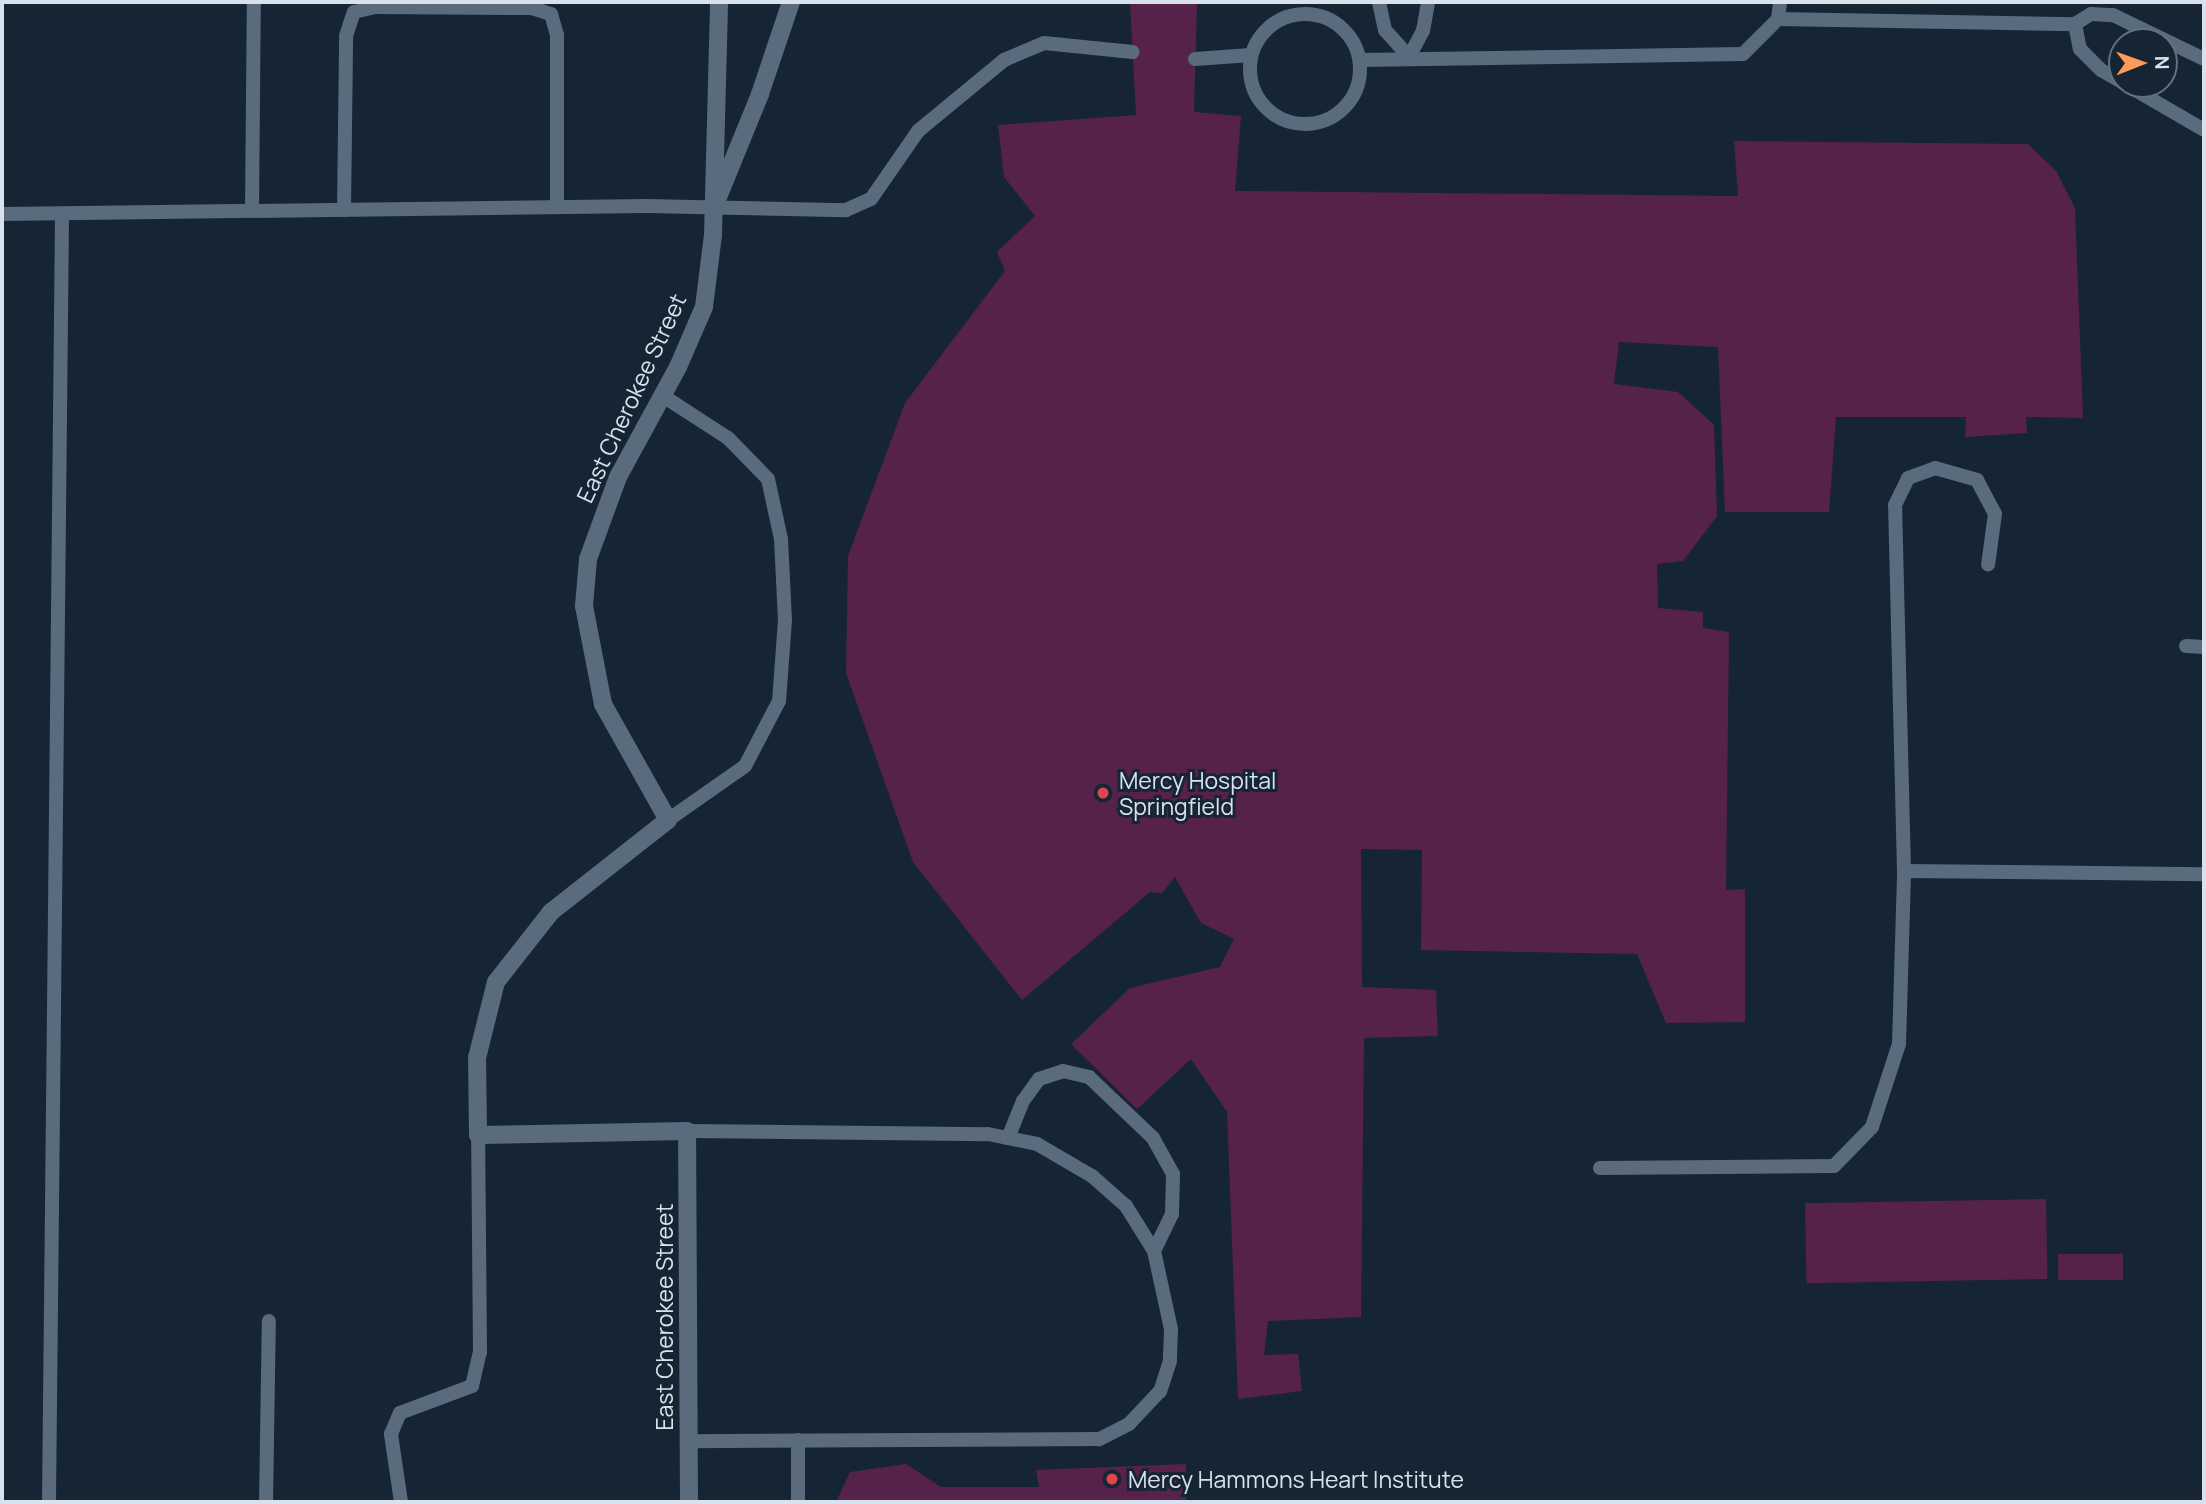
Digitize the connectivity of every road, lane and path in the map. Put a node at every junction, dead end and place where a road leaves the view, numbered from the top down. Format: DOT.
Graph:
graph roads {
  1 [pos="254,2"];
  2 [pos="719,2"];
  3 [pos="791,2"];
  4 [pos="1378,2"];
  5 [pos="1429,2"];
  6 [pos="1780,2"];
  7 [pos="1778,19"];
  8 [pos="2075,24"];
  9 [pos="1133,52"];
  10 [pos="1251,55"];
  11 [pos="1409,57"];
  12 [pos="1195,59"];
  13 [pos="2204,59"];
  14 [pos="1360,60"];
  15 [pos="2108,75"];
  16 [pos="2149,98"];
  17 [pos="2204,130"];
  18 [pos="714,206"];
  19 [pos="556,207"];
  20 [pos="344,210"];
  21 [pos="252,211"];
  22 [pos="2,214"];
  23 [pos="62,214"];
  24 [pos="663,396"];
  25 [pos="1988,565"];
  26 [pos="2186,646"];
  27 [pos="2204,647"];
  28 [pos="668,820"];
  29 [pos="1903,870"];
  30 [pos="2204,874"];
  31 [pos="687,1131"];
  32 [pos="478,1135"];
  33 [pos="1008,1138"];
  34 [pos="1600,1168"];
  35 [pos="1154,1251"];
  36 [pos="269,1321"];
  37 [pos="798,1440"];
  38 [pos="689,1441"];
  39 [pos="49,1502"];
  40 [pos="266,1502"];
  41 [pos="401,1502"];
  42 [pos="689,1502"];
  43 [pos="798,1502"];
  1 -- 21 [label="lane"];
  2 -- 18 [label="street, East Cherokee Street"];
  3 -- 18 [label="street"];
  4 -- 11 [label="lane"];
  5 -- 11 [label="lane"];
  6 -- 7 [label="lane"];
  7 -- 8 [label="lane"];
  7 -- 11 [label="lane"];
  8 -- 13 [label="lane"];
  8 -- 15 [label="lane"];
  9 -- 18 [label="lane"];
  10 -- 12 [label="lane"];
  10 -- 14 [label="lane"];
  10 -- 14 [label="lane"];
  11 -- 14 [label="lane"];
  16 -- 17 [label="lane"];
  18 -- 19 [label="lane"];
  18 -- 24 [label="street, East Cherokee Street"];
  19 -- 20 [label="lane"];
  19 -- 20 [label="lane"];
  20 -- 21 [label="lane"];
  21 -- 23 [label="lane"];
  22 -- 23 [label="lane"];
  23 -- 39 [label="lane"];
  24 -- 28 [label="street, East Cherokee Street"];
  24 -- 28 [label="lane"];
  25 -- 29 [label="lane"];
  26 -- 27 [label="lane"];
  28 -- 32 [label="street"];
  29 -- 30 [label="lane"];
  29 -- 34 [label="lane"];
  31 -- 32 [label="street"];
  31 -- 33 [label="lane"];
  31 -- 38 [label="street, East Cherokee Street"];
  32 -- 41 [label="lane"];
  33 -- 35 [label="lane"];
  33 -- 35 [label="lane"];
  35 -- 37 [label="lane"];
  36 -- 40 [label="lane"];
  37 -- 38 [label="lane"];
  37 -- 43 [label="lane"];
  38 -- 42 [label="street, East Cherokee Street"];
}
